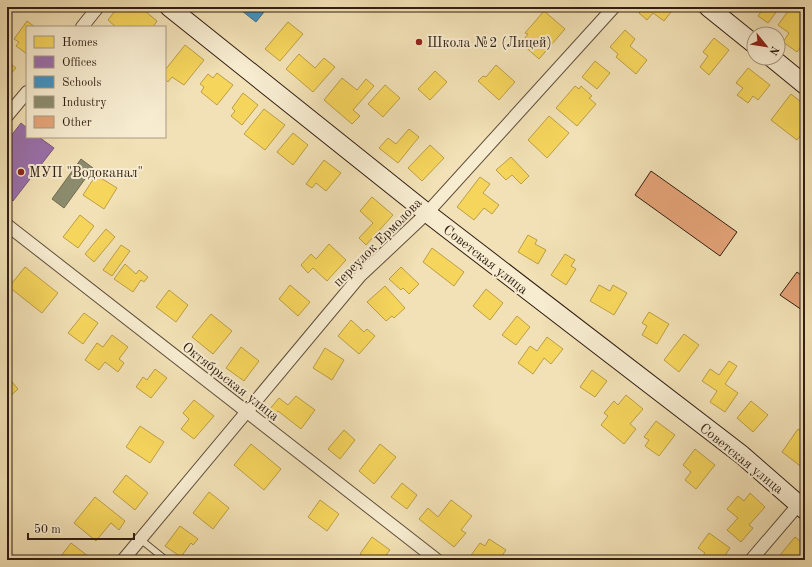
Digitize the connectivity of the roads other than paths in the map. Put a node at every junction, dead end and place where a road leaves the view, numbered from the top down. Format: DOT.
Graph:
graph roads {
  1 [pos="98,7"];
  2 [pos="169,7"];
  3 [pos="614,7"];
  4 [pos="708,7"];
  5 [pos="83,26"];
  6 [pos="746,38"];
  7 [pos="782,66"];
  8 [pos="805,85"];
  9 [pos="26,93"];
  10 [pos="7,116"];
  11 [pos="427,213"];
  12 [pos="7,225"];
  13 [pos="247,412"];
  14 [pos="803,503"];
  15 [pos="140,539"];
  16 [pos="123,560"];
  17 [pos="166,560"];
  18 [pos="438,560"];
  19 [pos="751,560"];
  1 -- 5 [label="street"];
  2 -- 11 [label="main road, Советская улица"];
  3 -- 11 [label="street, переулок Ермолова"];
  4 -- 6 [label="main road"];
  7 -- 8 [label="main road"];
  9 -- 10 [label="street"];
  11 -- 13 [label="street, переулок Ермолова"];
  11 -- 14 [label="main road, Советская улица"];
  12 -- 13 [label="street, Октябрьская улица"];
  13 -- 15 [label="street, переулок Ермолова"];
  13 -- 18 [label="street, Октябрьская улица"];
  14 -- 19 [label="street"];
  15 -- 16 [label="street, переулок Ермолова"];
  15 -- 17 [label="lane"];
}
